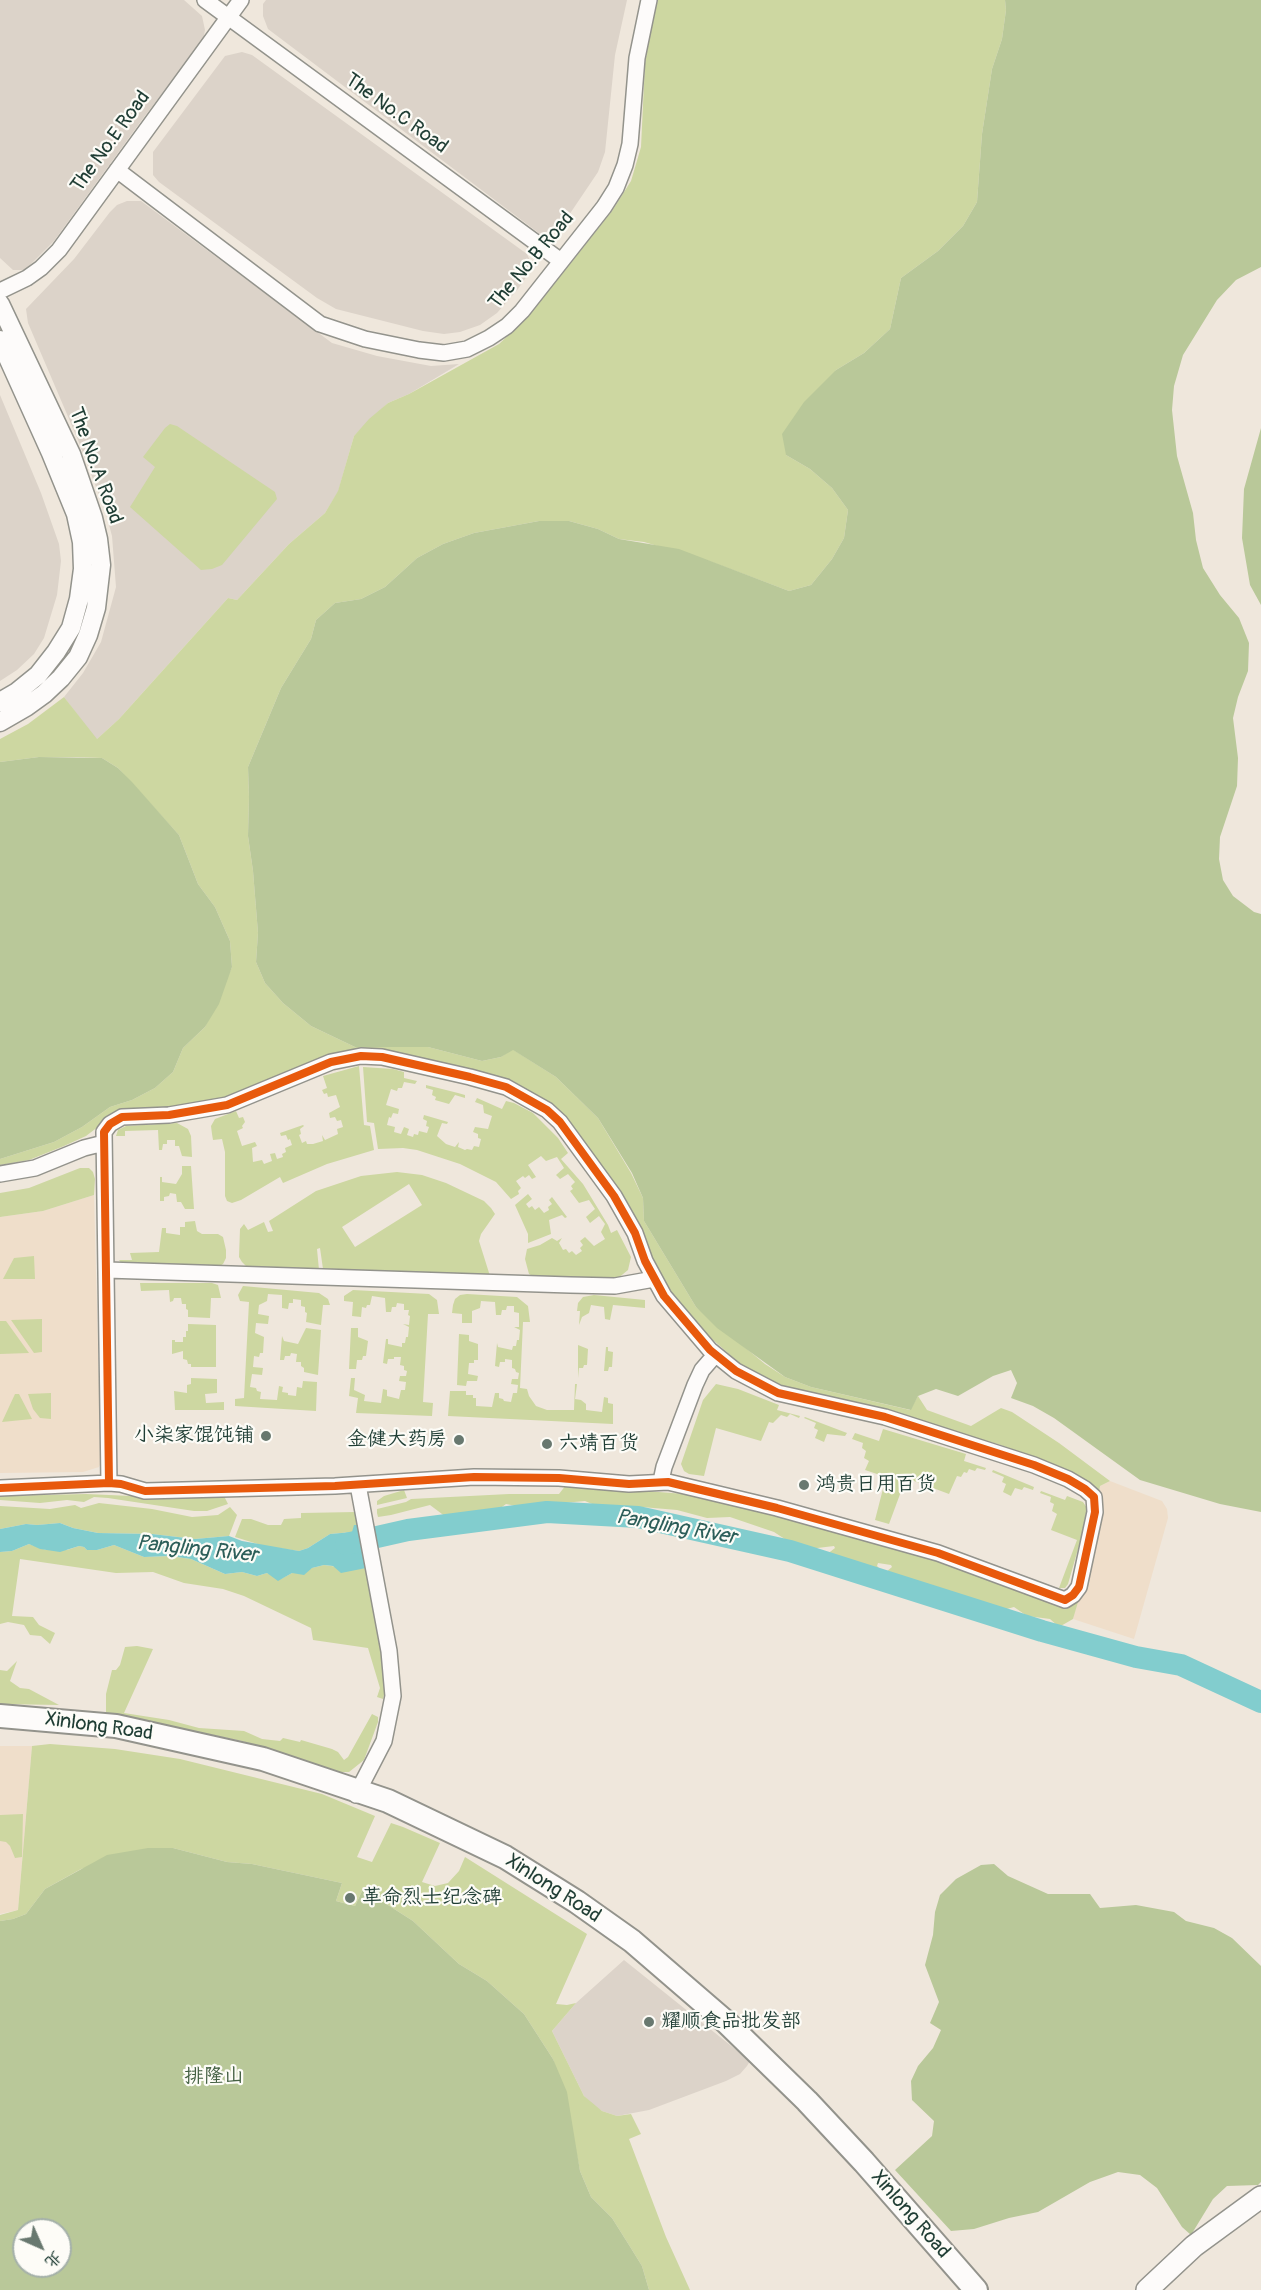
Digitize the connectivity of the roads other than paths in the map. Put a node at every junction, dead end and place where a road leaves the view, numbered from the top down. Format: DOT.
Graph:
graph roads {
  1 [pos="205,0"];
  2 [pos="241,0"];
  3 [pos="649,0"];
  4 [pos="228,16"];
  5 [pos="117,170"];
  6 [pos="561,261"];
  7 [pos="0,291"];
  8 [pos="0,304"];
  9 [pos="0,340"];
  10 [pos="0,702"];
  11 [pos="0,722"];
  12 [pos="104,1143"];
  13 [pos="0,1174"];
  14 [pos="107,1270"];
  15 [pos="654,1279"];
  16 [pos="715,1355"];
  17 [pos="661,1481"];
  18 [pos="109,1484"];
  19 [pos="358,1485"];
  20 [pos="0,1488"];
  21 [pos="0,1716"];
  22 [pos="0,1722"];
  23 [pos="358,1793"];
  24 [pos="1261,2197"];
  25 [pos="968,2290"];
  26 [pos="976,2290"];
  27 [pos="1148,2290"];
  1 -- 4 [label="street, The No.C Road"];
  2 -- 4 [label="street, The No.E Road"];
  3 -- 6 [label="street, The No.B Road"];
  4 -- 5 [label="street, The No.E Road"];
  4 -- 6 [label="street, The No.C Road"];
  5 -- 6 [label="street, The No.B Road"];
  5 -- 7 [label="street, The No.E Road"];
  8 -- 11 [label="street, The No.A Road"];
  9 -- 10 [label="street, The No.A Road"];
  12 -- 13 [label="street"];
  12 -- 14 [label="street"];
  12 -- 15 [label="street"];
  14 -- 15 [label="street"];
  14 -- 18 [label="street"];
  15 -- 16 [label="street"];
  16 -- 17 [label="street"];
  16 -- 17 [label="street"];
  17 -- 19 [label="street"];
  18 -- 19 [label="street"];
  18 -- 20 [label="street"];
  19 -- 23 [label="street"];
  21 -- 23 [label="main road, Xinlong Road"];
  22 -- 23 [label="main road, Xinlong Road"];
  23 -- 25 [label="main road, Xinlong Road"];
  23 -- 26 [label="main road, Xinlong Road"];
  24 -- 27 [label="main road"];
}
